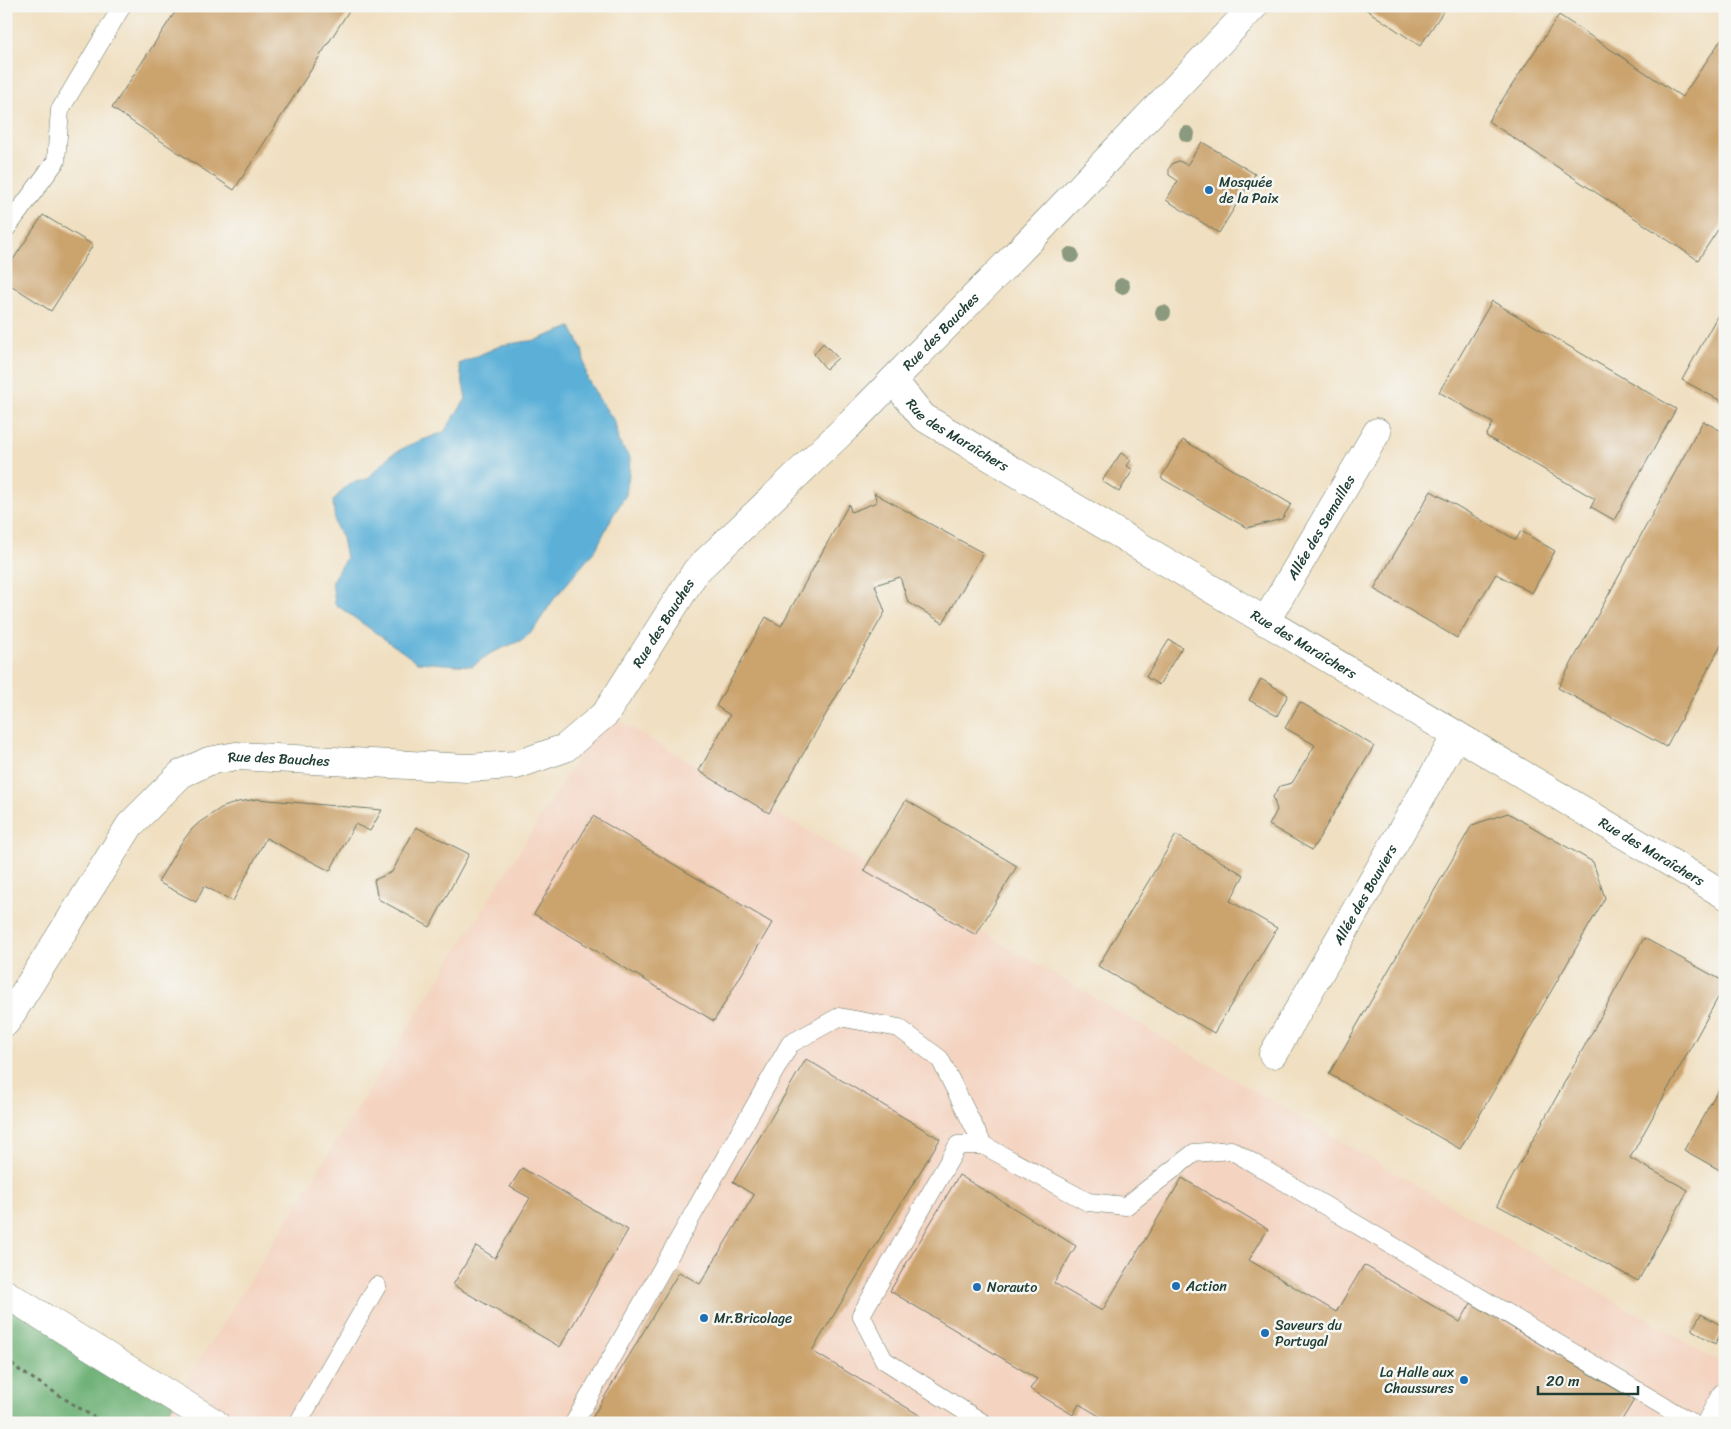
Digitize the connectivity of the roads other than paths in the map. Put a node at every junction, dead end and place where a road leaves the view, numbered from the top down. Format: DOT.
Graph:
graph roads {
  1 [pos="122,6"];
  2 [pos="1254,6"];
  3 [pos="6,229"];
  4 [pos="893,380"];
  5 [pos="1377,432"];
  6 [pos="1265,622"];
  7 [pos="1456,736"];
  8 [pos="1725,896"];
  9 [pos="6,1022"];
  10 [pos="1273,1054"];
  11 [pos="982,1145"];
  12 [pos="377,1286"];
  13 [pos="6,1294"];
  14 [pos="1725,1397"];
  15 [pos="216,1423"];
  16 [pos="298,1423"];
  17 [pos="574,1423"];
  18 [pos="983,1423"];
  19 [pos="1692,1423"];
  20 [pos="1711,1423"];
  1 -- 3 [label="lane"];
  2 -- 4 [label="street, Rue des Bauches"];
  4 -- 6 [label="street, Rue des Maraîchers"];
  4 -- 9 [label="street, Rue des Bauches"];
  5 -- 6 [label="street, Allée des Semailles"];
  6 -- 7 [label="street, Rue des Maraîchers"];
  7 -- 8 [label="street, Rue des Maraîchers"];
  7 -- 10 [label="street, Allée des Bouviers"];
  11 -- 17 [label="lane"];
  11 -- 18 [label="lane"];
  11 -- 19 [label="lane"];
  12 -- 16 [label="lane"];
  13 -- 15 [label="street"];
  14 -- 20 [label="street"];
}
